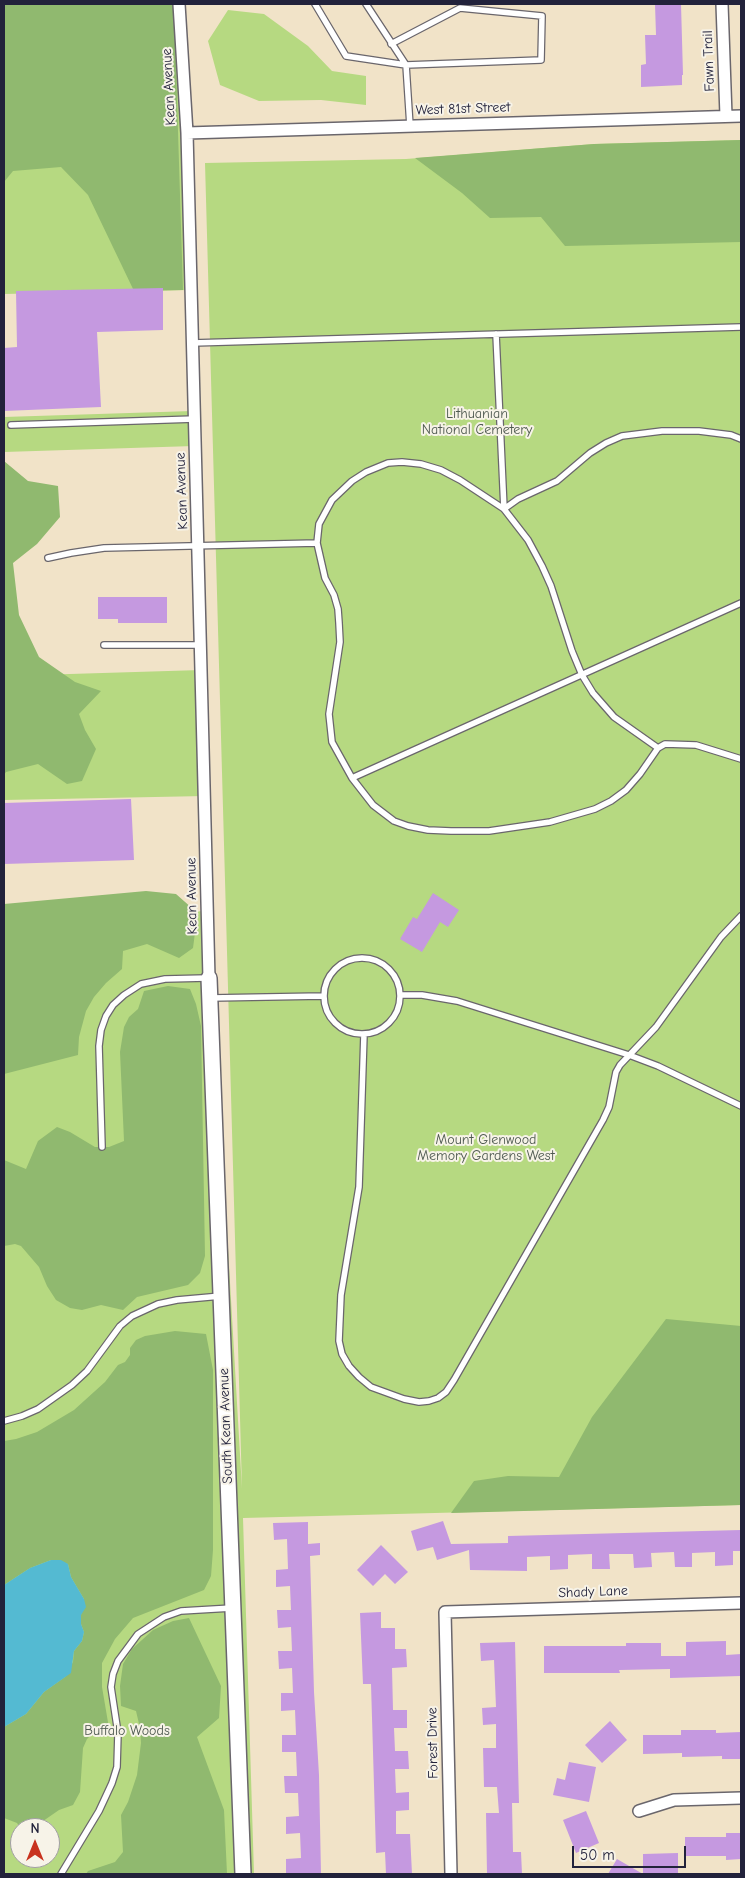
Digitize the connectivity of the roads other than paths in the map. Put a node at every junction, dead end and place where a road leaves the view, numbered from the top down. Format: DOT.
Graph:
graph roads {
  1 [pos="179,4"];
  2 [pos="315,4"];
  3 [pos="366,4"];
  4 [pos="722,4"];
  5 [pos="462,6"];
  6 [pos="391,44"];
  7 [pos="406,65"];
  8 [pos="726,116"];
  9 [pos="741,116"];
  10 [pos="410,126"];
  11 [pos="187,133"];
  12 [pos="741,327"];
  13 [pos="496,334"];
  14 [pos="192,343"];
  15 [pos="195,419"];
  16 [pos="11,425"];
  17 [pos="741,439"];
  18 [pos="504,509"];
  19 [pos="317,543"];
  20 [pos="198,545"];
  21 [pos="48,558"];
  22 [pos="741,603"];
  23 [pos="104,645"];
  24 [pos="201,645"];
  25 [pos="582,675"];
  26 [pos="658,748"];
  27 [pos="741,759"];
  28 [pos="352,778"];
  29 [pos="741,916"];
  30 [pos="209,978"];
  31 [pos="401,995"];
  32 [pos="323,996"];
  33 [pos="210,998"];
  34 [pos="364,1034"];
  35 [pos="629,1055"];
  36 [pos="741,1106"];
  37 [pos="102,1147"];
  38 [pos="221,1296"];
  39 [pos="4,1421"];
  40 [pos="741,1603"];
  41 [pos="233,1608"];
  42 [pos="445,1612"];
  43 [pos="741,1798"];
  44 [pos="639,1811"];
  45 [pos="62,1874"];
  46 [pos="243,1874"];
  47 [pos="451,1874"];
  1 -- 11 [label="street, Kean Avenue"];
  2 -- 7 [label="lane"];
  3 -- 6 [label="lane"];
  4 -- 8 [label="street, Fawn Trail"];
  5 -- 6 [label="lane"];
  5 -- 7 [label="lane"];
  6 -- 7 [label="lane"];
  7 -- 10 [label="lane"];
  8 -- 9 [label="street, West 81st Street"];
  8 -- 10 [label="street, West 81st Street"];
  10 -- 11 [label="street, West 81st Street"];
  11 -- 14 [label="street, Kean Avenue"];
  12 -- 13 [label="lane"];
  13 -- 14 [label="lane"];
  13 -- 18 [label="lane"];
  14 -- 15 [label="street, Kean Avenue"];
  15 -- 16 [label="lane"];
  15 -- 20 [label="street, Kean Avenue"];
  17 -- 18 [label="lane"];
  18 -- 19 [label="lane"];
  18 -- 25 [label="lane"];
  19 -- 20 [label="lane"];
  19 -- 28 [label="lane"];
  20 -- 21 [label="lane"];
  20 -- 24 [label="street, Kean Avenue"];
  22 -- 25 [label="lane"];
  23 -- 24 [label="lane"];
  24 -- 30 [label="street, Kean Avenue"];
  25 -- 26 [label="lane"];
  25 -- 28 [label="lane"];
  26 -- 27 [label="lane"];
  26 -- 28 [label="lane"];
  29 -- 35 [label="lane"];
  30 -- 33 [label="street, South Kean Avenue"];
  30 -- 37 [label="lane"];
  31 -- 32 [label="lane"];
  31 -- 34 [label="lane"];
  31 -- 35 [label="lane"];
  32 -- 33 [label="lane"];
  32 -- 34 [label="lane"];
  33 -- 38 [label="street, South Kean Avenue"];
  34 -- 35 [label="lane"];
  35 -- 36 [label="lane"];
  38 -- 39 [label="lane"];
  38 -- 41 [label="street, South Kean Avenue"];
  40 -- 42 [label="street, Shady Lane"];
  41 -- 45 [label="lane"];
  41 -- 46 [label="street, South Kean Avenue"];
  42 -- 47 [label="street, Forest Drive"];
  43 -- 44 [label="street"];
}
